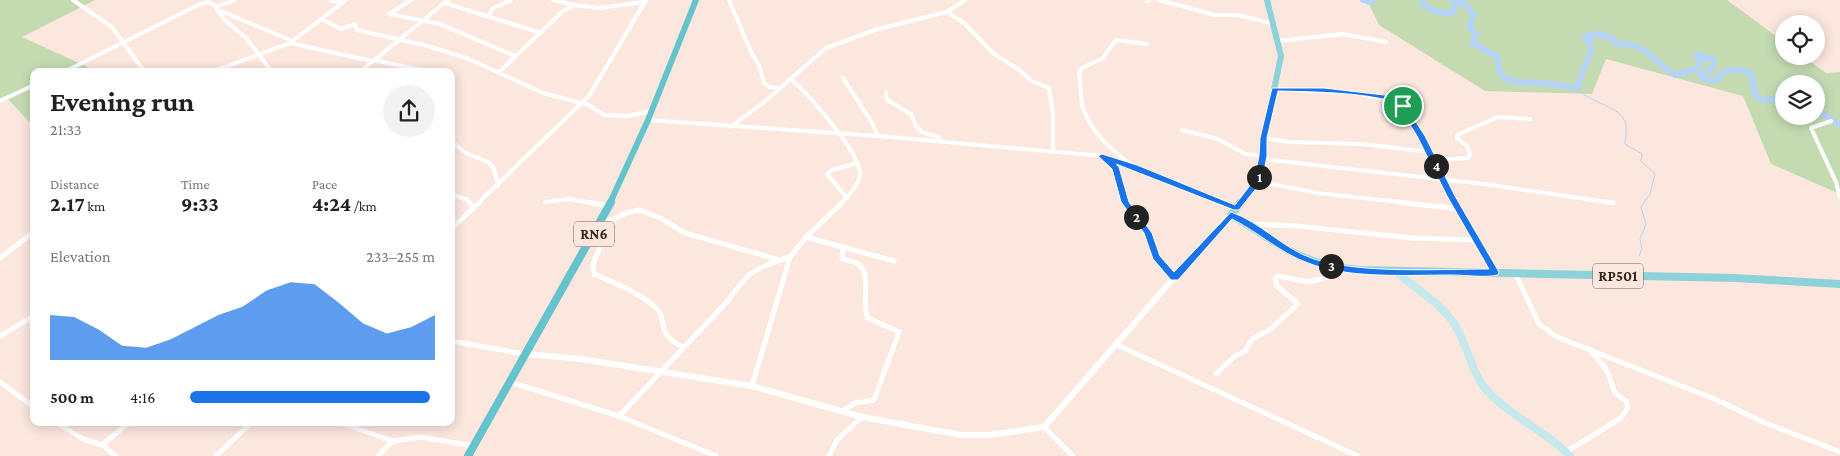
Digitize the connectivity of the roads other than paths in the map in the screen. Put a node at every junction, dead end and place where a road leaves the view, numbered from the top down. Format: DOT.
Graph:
graph roads {
  1 [pos="73,0"];
  2 [pos="234,0"];
  3 [pos="330,0"];
  4 [pos="411,0"];
  5 [pos="511,0"];
  6 [pos="553,0"];
  7 [pos="696,0"];
  8 [pos="730,0"];
  9 [pos="965,0"];
  10 [pos="1159,0"];
  11 [pos="1268,0"];
  12 [pos="204,1"];
  13 [pos="344,1"];
  14 [pos="646,1"];
  15 [pos="447,2"];
  16 [pos="575,4"];
  17 [pos="216,7"];
  18 [pos="221,12"];
  19 [pos="948,12"];
  20 [pos="489,17"];
  21 [pos="322,19"];
  22 [pos="415,19"];
  23 [pos="421,20"];
  24 [pos="415,24"];
  25 [pos="1274,24"];
  26 [pos="541,33"];
  27 [pos="397,40"];
  28 [pos="1278,41"];
  29 [pos="1386,42"];
  30 [pos="290,43"];
  31 [pos="122,44"];
  32 [pos="1147,44"];
  33 [pos="258,55"];
  34 [pos="515,56"];
  35 [pos="373,61"];
  36 [pos="72,68"];
  37 [pos="142,68"];
  38 [pos="223,68"];
  39 [pos="269,68"];
  40 [pos="365,68"];
  41 [pos="410,68"];
  42 [pos="499,72"];
  43 [pos="843,78"];
  44 [pos="791,79"];
  45 [pos="30,87"];
  46 [pos="779,88"];
  47 [pos="1275,89"];
  48 [pos="886,93"];
  49 [pos="0,101"];
  50 [pos="582,103"];
  51 [pos="652,111"];
  52 [pos="1530,119"];
  53 [pos="648,120"];
  54 [pos="1831,121"];
  55 [pos="730,127"];
  56 [pos="1182,130"];
  57 [pos="838,134"];
  58 [pos="878,136"];
  59 [pos="1264,138"];
  60 [pos="942,142"];
  61 [pos="455,143"];
  62 [pos="1053,150"];
  63 [pos="1429,152"];
  64 [pos="1102,156"];
  65 [pos="1263,157"];
  66 [pos="1115,160"];
  67 [pos="1433,160"];
  68 [pos="858,163"];
  69 [pos="1116,167"];
  70 [pos="1134,167"];
  71 [pos="1442,180"];
  72 [pos="1258,181"];
  73 [pos="498,186"];
  74 [pos="455,195"];
  75 [pos="847,198"];
  76 [pos="1840,198"];
  77 [pos="545,202"];
  78 [pos="1613,203"];
  79 [pos="609,206"];
  80 [pos="1236,208"];
  81 [pos="473,209"];
  82 [pos="1459,209"];
  83 [pos="1231,215"];
  84 [pos="610,222"];
  85 [pos="1250,224"];
  86 [pos="455,225"];
  87 [pos="598,226"];
  88 [pos="30,235"];
  89 [pos="806,237"];
  90 [pos="1477,240"];
  91 [pos="843,247"];
  92 [pos="768,257"];
  93 [pos="790,257"];
  94 [pos="0,258"];
  95 [pos="780,260"];
  96 [pos="894,261"];
  97 [pos="760,266"];
  98 [pos="786,266"];
  99 [pos="1342,268"];
  100 [pos="1396,272"];
  101 [pos="1495,272"];
  102 [pos="1516,275"];
  103 [pos="1174,277"];
  104 [pos="1840,284"];
  105 [pos="30,318"];
  106 [pos="0,336"];
  107 [pos="455,342"];
  108 [pos="1116,344"];
  109 [pos="683,347"];
  110 [pos="1589,349"];
  111 [pos="526,354"];
  112 [pos="662,372"];
  113 [pos="1216,374"];
  114 [pos="0,382"];
  115 [pos="510,382"];
  116 [pos="752,386"];
  117 [pos="30,404"];
  118 [pos="842,411"];
  119 [pos="619,416"];
  120 [pos="862,417"];
  121 [pos="63,426"];
  122 [pos="125,426"];
  123 [pos="248,426"];
  124 [pos="350,426"];
  125 [pos="1044,427"];
  126 [pos="393,441"];
  127 [pos="102,445"];
  128 [pos="474,446"];
  129 [pos="1840,452"];
  130 [pos="1568,454"];
  131 [pos="116,456"];
  132 [pos="216,456"];
  133 [pos="378,456"];
  134 [pos="468,456"];
  135 [pos="716,456"];
  136 [pos="829,456"];
  137 [pos="1073,456"];
  138 [pos="1358,456"];
  1 -- 31 [label="street"];
  2 -- 17 [label="street"];
  3 -- 13 [label="street"];
  4 -- 22 [label="street"];
  5 -- 20 [label="street"];
  6 -- 16 [label="street"];
  7 -- 51 [label="highway, RN6"];
  8 -- 46 [label="street"];
  9 -- 19 [label="street"];
  10 -- 25 [label="street"];
  11 -- 25 [label="main road"];
  12 -- 17 [label="street"];
  12 -- 31 [label="street"];
  13 -- 21 [label="street"];
  14 -- 16 [label="street"];
  14 -- 50 [label="street"];
  15 -- 20 [label="street"];
  15 -- 23 [label="street"];
  16 -- 26 [label="street"];
  17 -- 18 [label="street"];
  18 -- 30 [label="street"];
  18 -- 33 [label="street"];
  19 -- 44 [label="street"];
  19 -- 62 [label="street"];
  20 -- 26 [label="street"];
  21 -- 27 [label="street"];
  21 -- 30 [label="street"];
  22 -- 23 [label="street"];
  22 -- 24 [label="street"];
  23 -- 24 [label="street"];
  23 -- 34 [label="street"];
  24 -- 27 [label="street"];
  25 -- 28 [label="main road"];
  26 -- 34 [label="street"];
  27 -- 35 [label="street"];
  27 -- 42 [label="street"];
  28 -- 29 [label="street"];
  28 -- 47 [label="main road"];
  30 -- 33 [label="street"];
  30 -- 35 [label="street"];
  31 -- 36 [label="street"];
  31 -- 37 [label="street"];
  32 -- 70 [label="street"];
  33 -- 38 [label="street"];
  33 -- 39 [label="street"];
  34 -- 42 [label="street"];
  35 -- 40 [label="street"];
  35 -- 41 [label="street"];
  42 -- 50 [label="street"];
  43 -- 58 [label="street"];
  44 -- 46 [label="street"];
  44 -- 57 [label="street"];
  45 -- 49 [label="street"];
  46 -- 55 [label="street"];
  47 -- 59 [label="main road"];
  47 -- 63 [label="street"];
  48 -- 60 [label="street"];
  50 -- 51 [label="street"];
  50 -- 73 [label="street"];
  51 -- 53 [label="highway, RN6"];
  52 -- 67 [label="street"];
  53 -- 55 [label="street"];
  53 -- 79 [label="highway, RN6"];
  54 -- 76 [label="street"];
  55 -- 57 [label="street"];
  56 -- 65 [label="street"];
  57 -- 58 [label="street"];
  57 -- 68 [label="street"];
  58 -- 60 [label="street"];
  59 -- 63 [label="street"];
  59 -- 65 [label="main road"];
  60 -- 62 [label="street"];
  61 -- 73 [label="street"];
  62 -- 64 [label="street"];
  63 -- 67 [label="street"];
  64 -- 66 [label="street"];
  64 -- 69 [label="street"];
  65 -- 71 [label="street"];
  65 -- 72 [label="main road"];
  66 -- 69 [label="street"];
  66 -- 70 [label="street"];
  67 -- 71 [label="street"];
  68 -- 75 [label="street"];
  68 -- 75 [label="street"];
  69 -- 103 [label="street"];
  70 -- 80 [label="street"];
  71 -- 78 [label="street"];
  71 -- 82 [label="street"];
  72 -- 80 [label="main road"];
  72 -- 82 [label="street"];
  73 -- 81 [label="street"];
  74 -- 81 [label="street"];
  75 -- 89 [label="street"];
  77 -- 79 [label="street"];
  79 -- 87 [label="highway, RN6"];
  80 -- 83 [label="main road"];
  81 -- 86 [label="street"];
  82 -- 90 [label="street"];
  83 -- 85 [label="main road, RP501"];
  83 -- 103 [label="street"];
  84 -- 87 [label="street"];
  84 -- 92 [label="street"];
  84 -- 109 [label="street"];
  85 -- 90 [label="street"];
  85 -- 99 [label="main road, RP501"];
  87 -- 111 [label="highway, RN6"];
  88 -- 94 [label="street"];
  89 -- 91 [label="street"];
  89 -- 93 [label="street"];
  90 -- 101 [label="street"];
  91 -- 96 [label="street"];
  91 -- 118 [label="street"];
  92 -- 95 [label="street"];
  92 -- 97 [label="street"];
  93 -- 95 [label="street"];
  93 -- 98 [label="street"];
  95 -- 97 [label="street"];
  95 -- 98 [label="street"];
  97 -- 109 [label="street"];
  98 -- 116 [label="street"];
  99 -- 100 [label="main road, RP501"];
  99 -- 113 [label="street"];
  100 -- 101 [label="main road, RP501"];
  100 -- 130 [label="main road"];
  101 -- 102 [label="main road, RP501"];
  102 -- 104 [label="main road, RP501"];
  102 -- 110 [label="street"];
  103 -- 108 [label="street"];
  105 -- 106 [label="street"];
  107 -- 111 [label="street"];
  108 -- 125 [label="street"];
  108 -- 138 [label="street"];
  109 -- 112 [label="street"];
  110 -- 129 [label="street"];
  110 -- 130 [label="street"];
  111 -- 112 [label="street"];
  111 -- 115 [label="highway, RN6"];
  112 -- 116 [label="street"];
  112 -- 119 [label="street"];
  114 -- 117 [label="street"];
  115 -- 119 [label="street"];
  115 -- 128 [label="highway, RN6"];
  116 -- 118 [label="street"];
  118 -- 120 [label="street"];
  119 -- 135 [label="street"];
  120 -- 125 [label="street"];
  120 -- 136 [label="street"];
  121 -- 127 [label="street"];
  122 -- 127 [label="street"];
  123 -- 132 [label="street"];
  124 -- 126 [label="street"];
  125 -- 137 [label="street"];
  126 -- 128 [label="street"];
  126 -- 133 [label="street"];
  127 -- 131 [label="street"];
  128 -- 134 [label="highway, RN6"];
}
